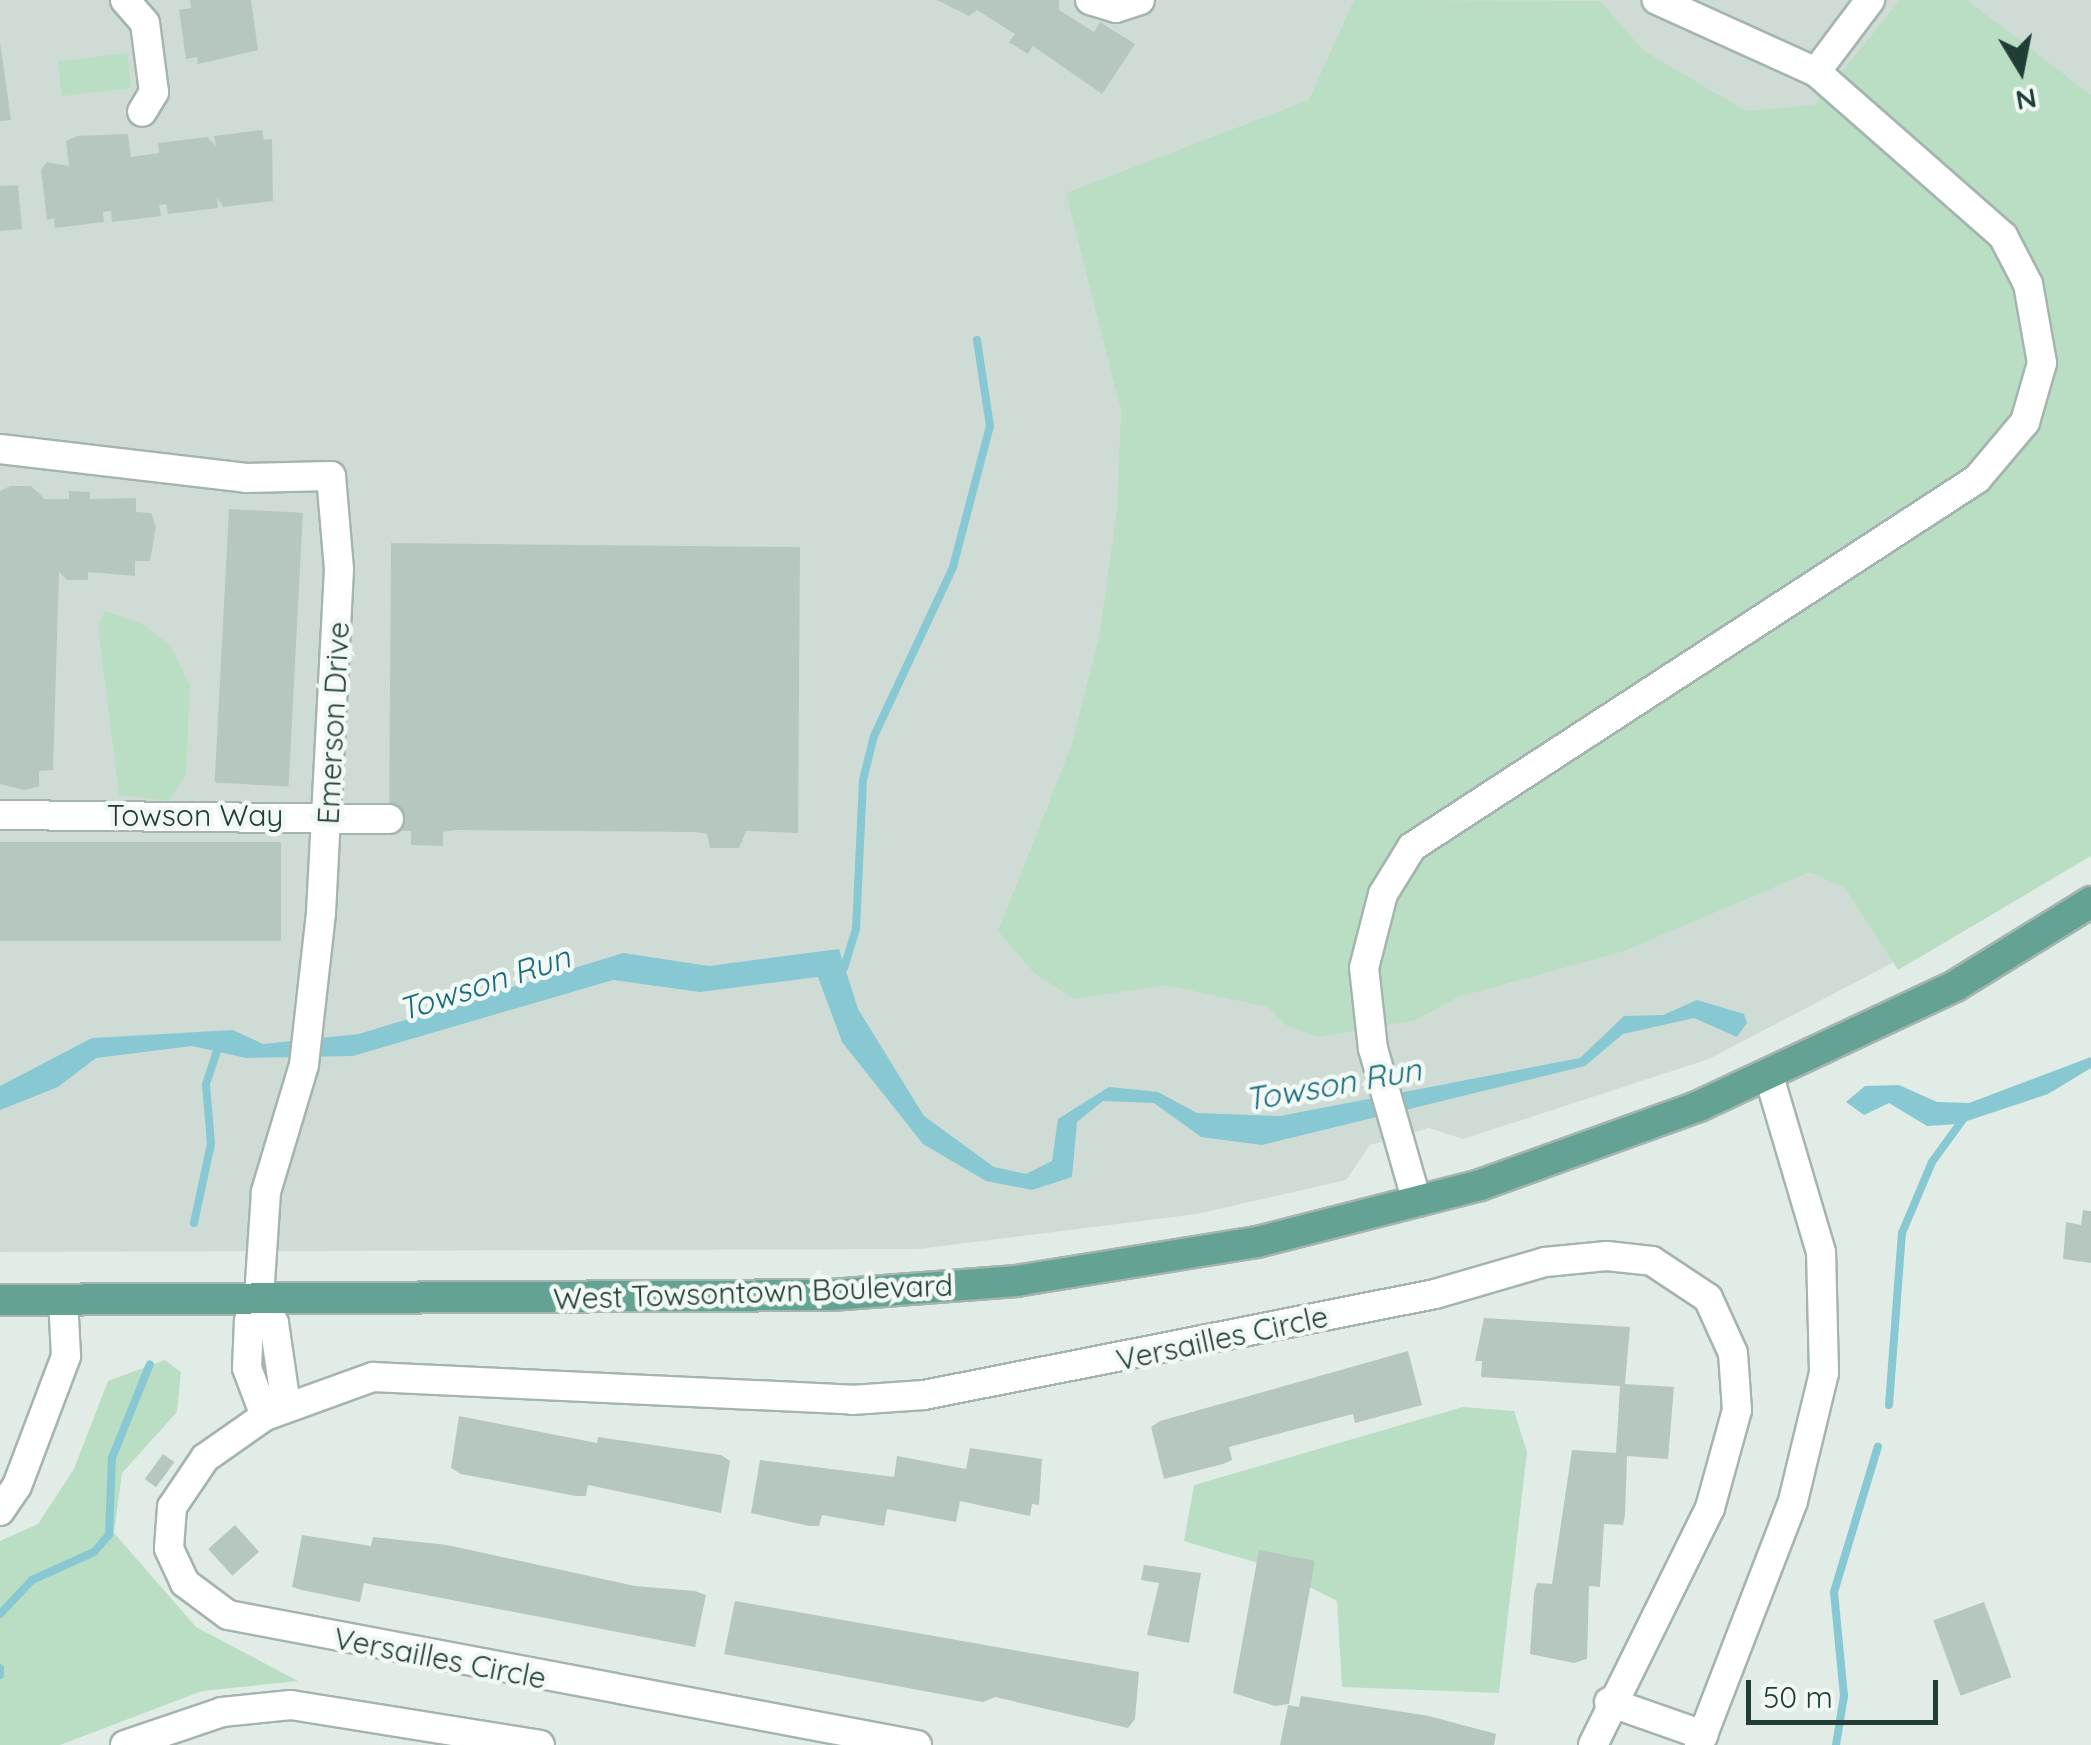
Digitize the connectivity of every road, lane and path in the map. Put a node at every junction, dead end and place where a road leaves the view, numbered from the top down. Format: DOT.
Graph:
graph roads {
  1 [pos="125,0"];
  2 [pos="1090,0"];
  3 [pos="1140,0"];
  4 [pos="1656,0"];
  5 [pos="1870,0"];
  6 [pos="1816,72"];
  7 [pos="142,112"];
  8 [pos="0,448"];
  9 [pos="0,814"];
  10 [pos="329,816"];
  11 [pos="389,818"];
  12 [pos="2091,902"];
  13 [pos="1770,1076"];
  14 [pos="1417,1202"];
  15 [pos="259,1297"];
  16 [pos="0,1300"];
  17 [pos="63,1300"];
  18 [pos="275,1411"];
  19 [pos="0,1511"];
  20 [pos="1609,1702"];
  21 [pos="1701,1740"];
  22 [pos="1598,1744"];
  23 [pos="126,1745"];
  24 [pos="540,1745"];
  25 [pos="917,1745"];
  1 -- 7 [label="street"];
  2 -- 3 [label="street"];
  4 -- 6 [label="street"];
  5 -- 6 [label="street"];
  6 -- 14 [label="street"];
  8 -- 10 [label="street, Emerson Drive"];
  9 -- 10 [label="street, Towson Way"];
  10 -- 11 [label="street, Towson Way"];
  10 -- 15 [label="street, Emerson Drive"];
  12 -- 13 [label="main road, West Towsontown Boulevard"];
  13 -- 14 [label="main road, West Towsontown Boulevard"];
  13 -- 21 [label="street"];
  14 -- 15 [label="main road, West Towsontown Boulevard"];
  15 -- 17 [label="main road, West Towsontown Boulevard"];
  15 -- 18 [label="street"];
  16 -- 17 [label="main road, West Towsontown Boulevard"];
  17 -- 19 [label="street"];
  18 -- 20 [label="street, Versailles Circle"];
  18 -- 25 [label="street, Versailles Circle"];
  20 -- 21 [label="street"];
  20 -- 22 [label="street, Versailles Circle"];
  23 -- 24 [label="street"];
}
